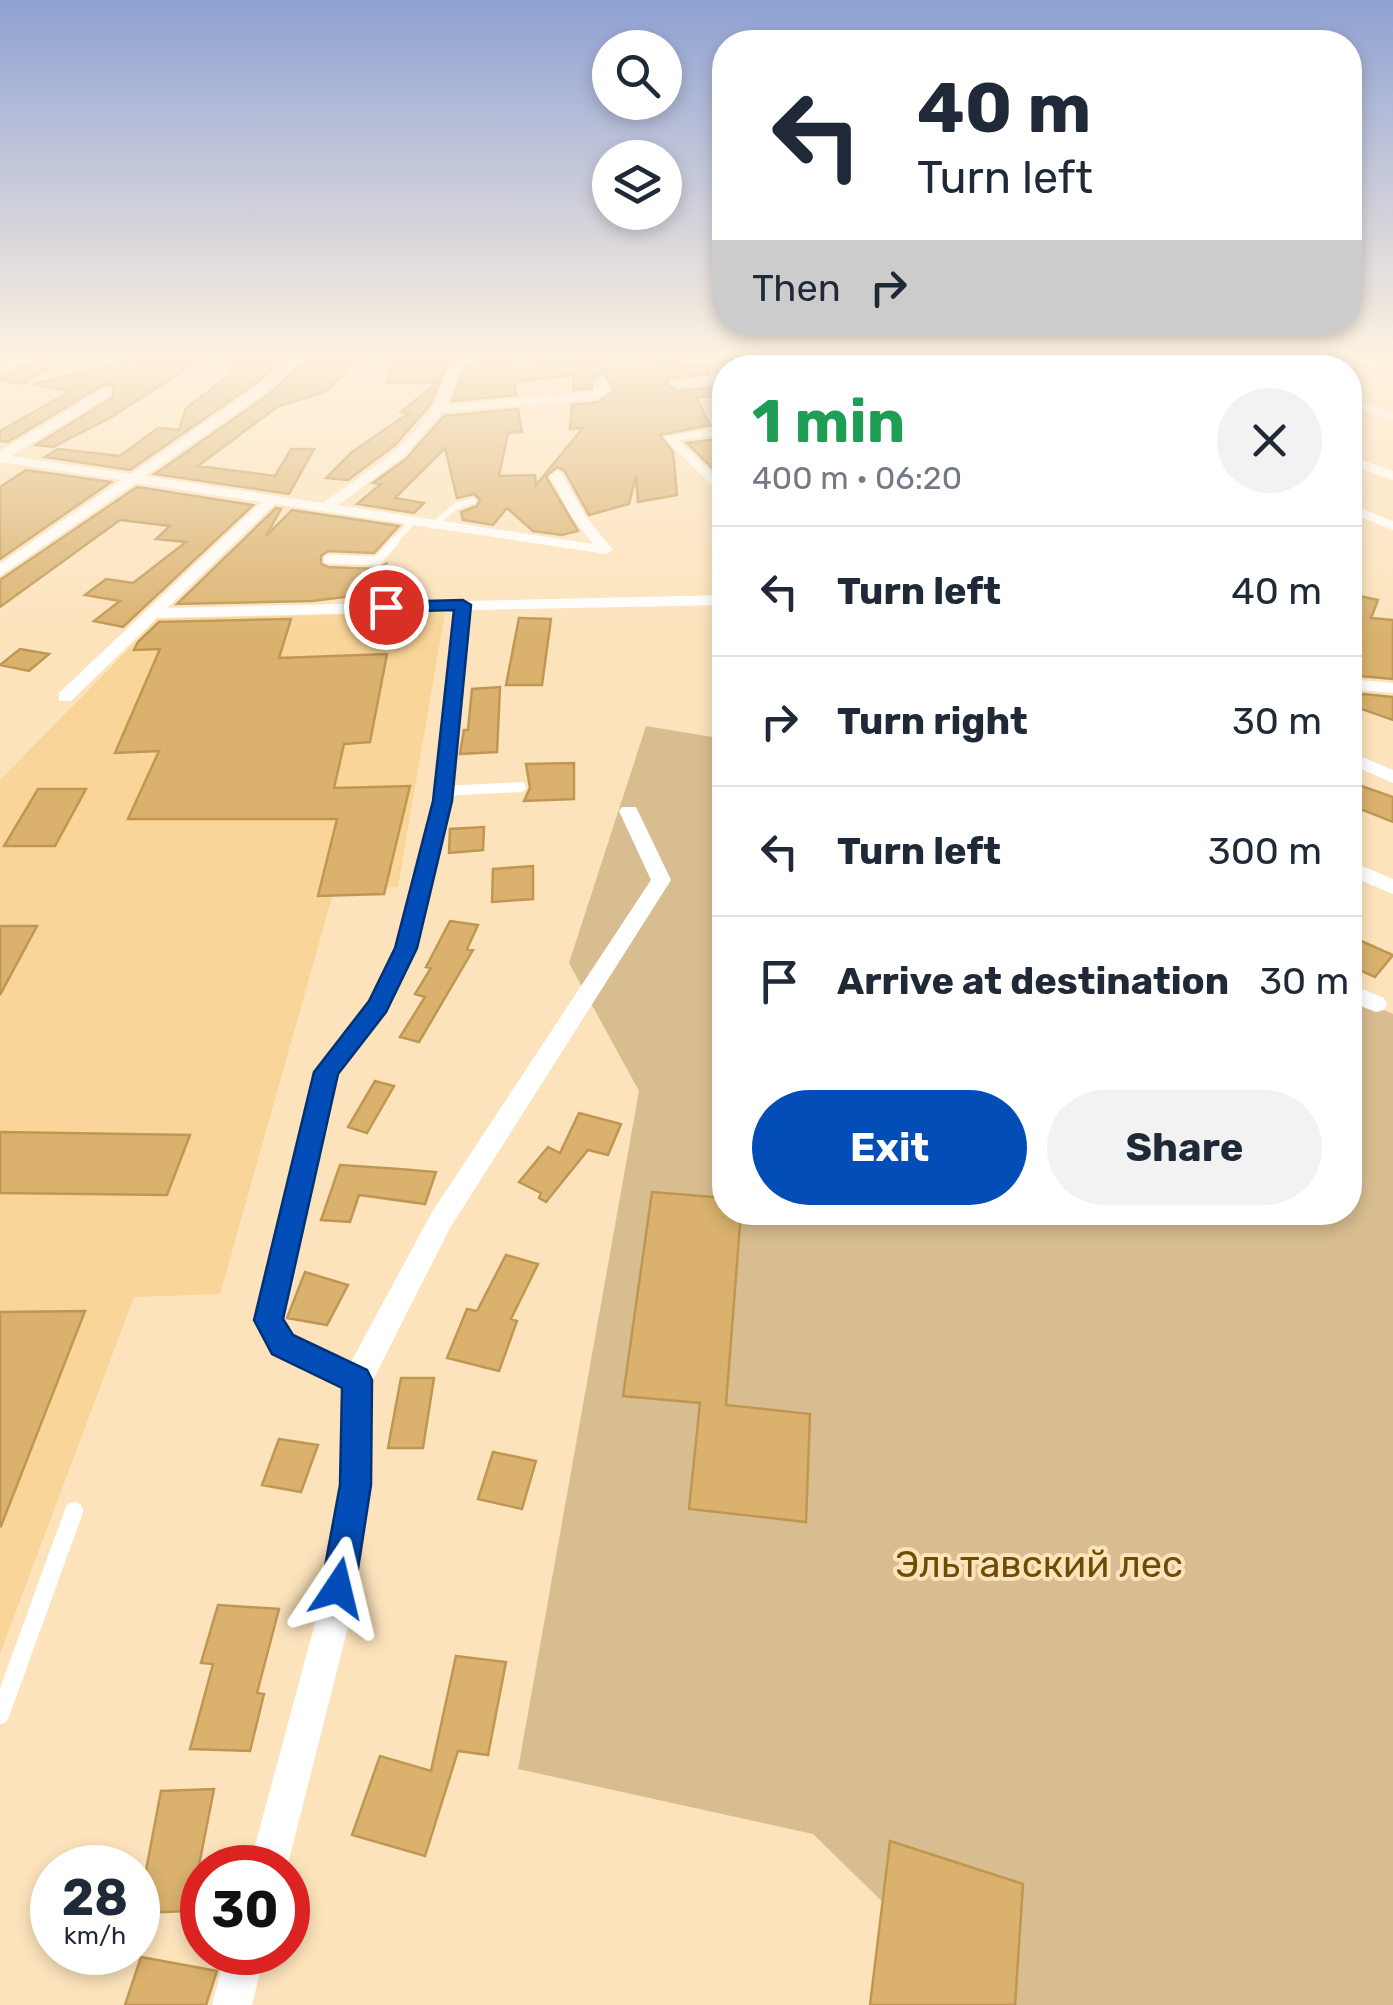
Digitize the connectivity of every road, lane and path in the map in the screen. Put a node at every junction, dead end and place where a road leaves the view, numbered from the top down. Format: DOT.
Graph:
graph roads {
  1 [pos="177,449"];
  2 [pos="403,449"];
  3 [pos="681,449"];
  4 [pos="0,458"];
  5 [pos="1362,464"];
  6 [pos="556,474"];
  7 [pos="1393,476"];
  8 [pos="133,479"];
  9 [pos="712,481"];
  10 [pos="270,501"];
  11 [pos="473,502"];
  12 [pos="324,510"];
  13 [pos="1362,513"];
  14 [pos="410,523"];
  15 [pos="432,526"];
  16 [pos="1393,526"];
  17 [pos="328,559"];
  18 [pos="0,571"];
  19 [pos="712,600"];
  20 [pos="463,605"];
  21 [pos="155,613"];
  22 [pos="1362,685"];
  23 [pos="1393,688"];
  24 [pos="65,697"];
  25 [pos="1362,763"];
  26 [pos="1393,777"];
  27 [pos="521,788"];
  28 [pos="444,791"];
  29 [pos="629,811"];
  30 [pos="1362,873"];
  31 [pos="1393,887"];
  32 [pos="1362,998"];
  33 [pos="1376,1004"];
  34 [pos="357,1380"];
  35 [pos="74,1510"];
  36 [pos="0,1715"];
  37 [pos="274,1845"];
  38 [pos="240,1975"];
  39 [pos="232,2005"];
  1 -- 8 [label="street"];
  2 -- 12 [label="street"];
  3 -- 9 [label="street"];
  4 -- 8 [label="street"];
  5 -- 7 [label="street"];
  6 -- 15 [label="street"];
  8 -- 10 [label="street"];
  8 -- 18 [label="street"];
  10 -- 12 [label="street"];
  10 -- 21 [label="street"];
  11 -- 15 [label="lane"];
  12 -- 14 [label="street"];
  13 -- 16 [label="street"];
  14 -- 15 [label="street"];
  14 -- 17 [label="lane"];
  19 -- 20 [label="street"];
  20 -- 21 [label="street"];
  20 -- 28 [label="street"];
  21 -- 24 [label="street"];
  22 -- 23 [label="street"];
  25 -- 26 [label="street"];
  27 -- 28 [label="lane"];
  28 -- 34 [label="street"];
  29 -- 34 [label="street"];
  30 -- 31 [label="street"];
  32 -- 33 [label="street"];
  34 -- 37 [label="street"];
  35 -- 36 [label="lane"];
  38 -- 39 [label="street"];
}
